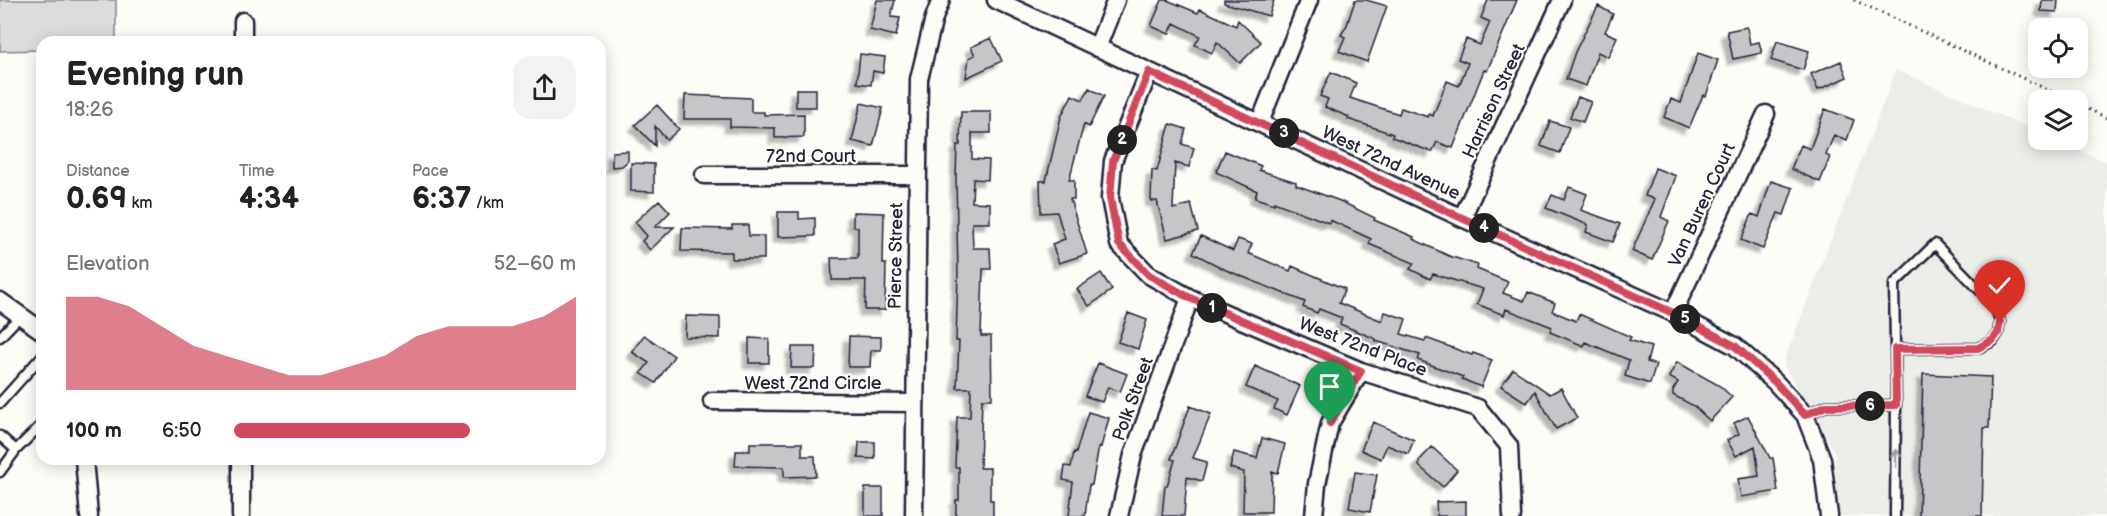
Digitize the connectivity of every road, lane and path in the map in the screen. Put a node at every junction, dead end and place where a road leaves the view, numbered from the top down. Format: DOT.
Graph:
graph roads {
  1 [pos="941,0"];
  2 [pos="996,0"];
  3 [pos="1116,0"];
  4 [pos="1310,0"];
  5 [pos="1562,0"];
  6 [pos="1854,0"];
  7 [pos="243,21"];
  8 [pos="243,36"];
  9 [pos="1097,48"];
  10 [pos="1149,72"];
  11 [pos="2048,90"];
  12 [pos="2088,109"];
  13 [pos="1766,114"];
  14 [pos="2107,118"];
  15 [pos="1260,122"];
  16 [pos="704,175"];
  17 [pos="917,175"];
  18 [pos="1462,218"];
  19 [pos="1190,298"];
  20 [pos="0,301"];
  21 [pos="1673,313"];
  22 [pos="21,315"];
  23 [pos="36,327"];
  24 [pos="0,337"];
  25 [pos="1895,349"];
  26 [pos="36,363"];
  27 [pos="1361,371"];
  28 [pos="712,401"];
  29 [pos="0,403"];
  30 [pos="914,403"];
  31 [pos="1896,405"];
  32 [pos="1805,415"];
  33 [pos="36,430"];
  34 [pos="0,436"];
  35 [pos="16,450"];
  36 [pos="85,465"];
  37 [pos="241,465"];
  38 [pos="0,472"];
  39 [pos="89,516"];
  40 [pos="241,516"];
  41 [pos="914,516"];
  42 [pos="1119,516"];
  43 [pos="1314,516"];
  44 [pos="1512,516"];
  45 [pos="1829,516"];
  46 [pos="1895,516"];
  1 -- 17 [label="street, Pierce Street"];
  2 -- 9 [label="street, West 72nd Avenue"];
  3 -- 9 [label="street"];
  4 -- 15 [label="street"];
  5 -- 18 [label="street, Harrison Street"];
  6 -- 11 [label="path"];
  7 -- 8 [label="street"];
  9 -- 10 [label="street, West 72nd Avenue"];
  10 -- 15 [label="street, West 72nd Avenue"];
  10 -- 19 [label="street, West 72nd Place"];
  12 -- 14 [label="path"];
  13 -- 21 [label="street, Van Buren Court"];
  15 -- 18 [label="street, West 72nd Avenue"];
  16 -- 17 [label="street, 72nd Court"];
  17 -- 30 [label="street, Pierce Street"];
  18 -- 21 [label="street, West 72nd Avenue"];
  19 -- 27 [label="street, West 72nd Place"];
  19 -- 42 [label="street, Polk Street"];
  20 -- 22 [label="street"];
  21 -- 32 [label="street, West 72nd Avenue"];
  22 -- 23 [label="street"];
  22 -- 24 [label="lane"];
  25 -- 25 [label="lane"];
  25 -- 31 [label="lane"];
  26 -- 29 [label="lane"];
  27 -- 43 [label="street"];
  27 -- 44 [label="street, West 72nd Place"];
  28 -- 30 [label="street, West 72nd Circle"];
  30 -- 41 [label="street, Pierce Street"];
  31 -- 32 [label="lane"];
  46 -- 31 [label="lane, one-way"];
  32 -- 45 [label="street, West 72nd Avenue"];
  33 -- 35 [label="lane"];
  34 -- 35 [label="lane"];
  35 -- 38 [label="lane"];
  36 -- 39 [label="street"];
  37 -- 40 [label="street"];
}
